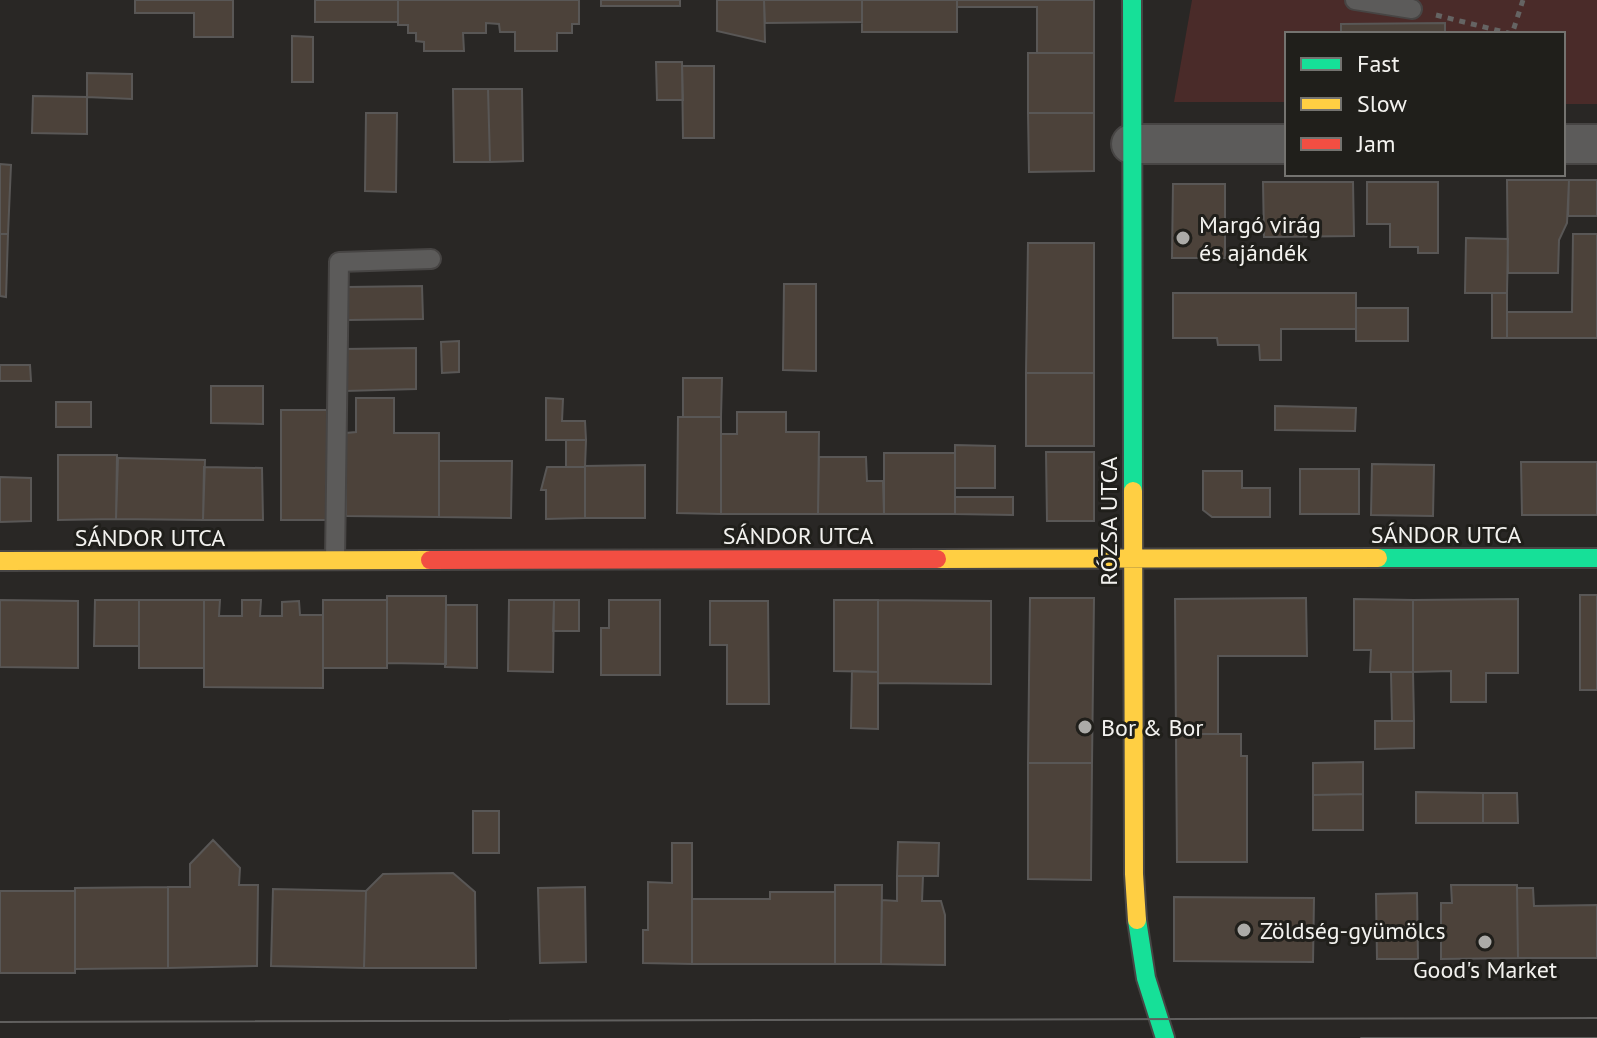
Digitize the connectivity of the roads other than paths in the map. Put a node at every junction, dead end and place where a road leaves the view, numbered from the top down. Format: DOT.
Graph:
graph roads {
  1 [pos="1132,0"];
  2 [pos="1355,0"];
  3 [pos="1412,9"];
  4 [pos="1131,144"];
  5 [pos="1285,144"];
  6 [pos="1565,144"];
  7 [pos="1597,144"];
  8 [pos="431,259"];
  9 [pos="1132,558"];
  10 [pos="1597,558"];
  11 [pos="335,560"];
  12 [pos="0,561"];
  13 [pos="1165,1038"];
  1 -- 4 [label="street, RÓZSA UTCA"];
  2 -- 3 [label="lane"];
  4 -- 5 [label="street"];
  4 -- 9 [label="street, RÓZSA UTCA"];
  6 -- 7 [label="street"];
  8 -- 11 [label="lane"];
  9 -- 10 [label="street, SÁNDOR UTCA"];
  9 -- 11 [label="street, SÁNDOR UTCA"];
  9 -- 13 [label="street, RÓZSA UTCA"];
  11 -- 12 [label="street, SÁNDOR UTCA"];
}
